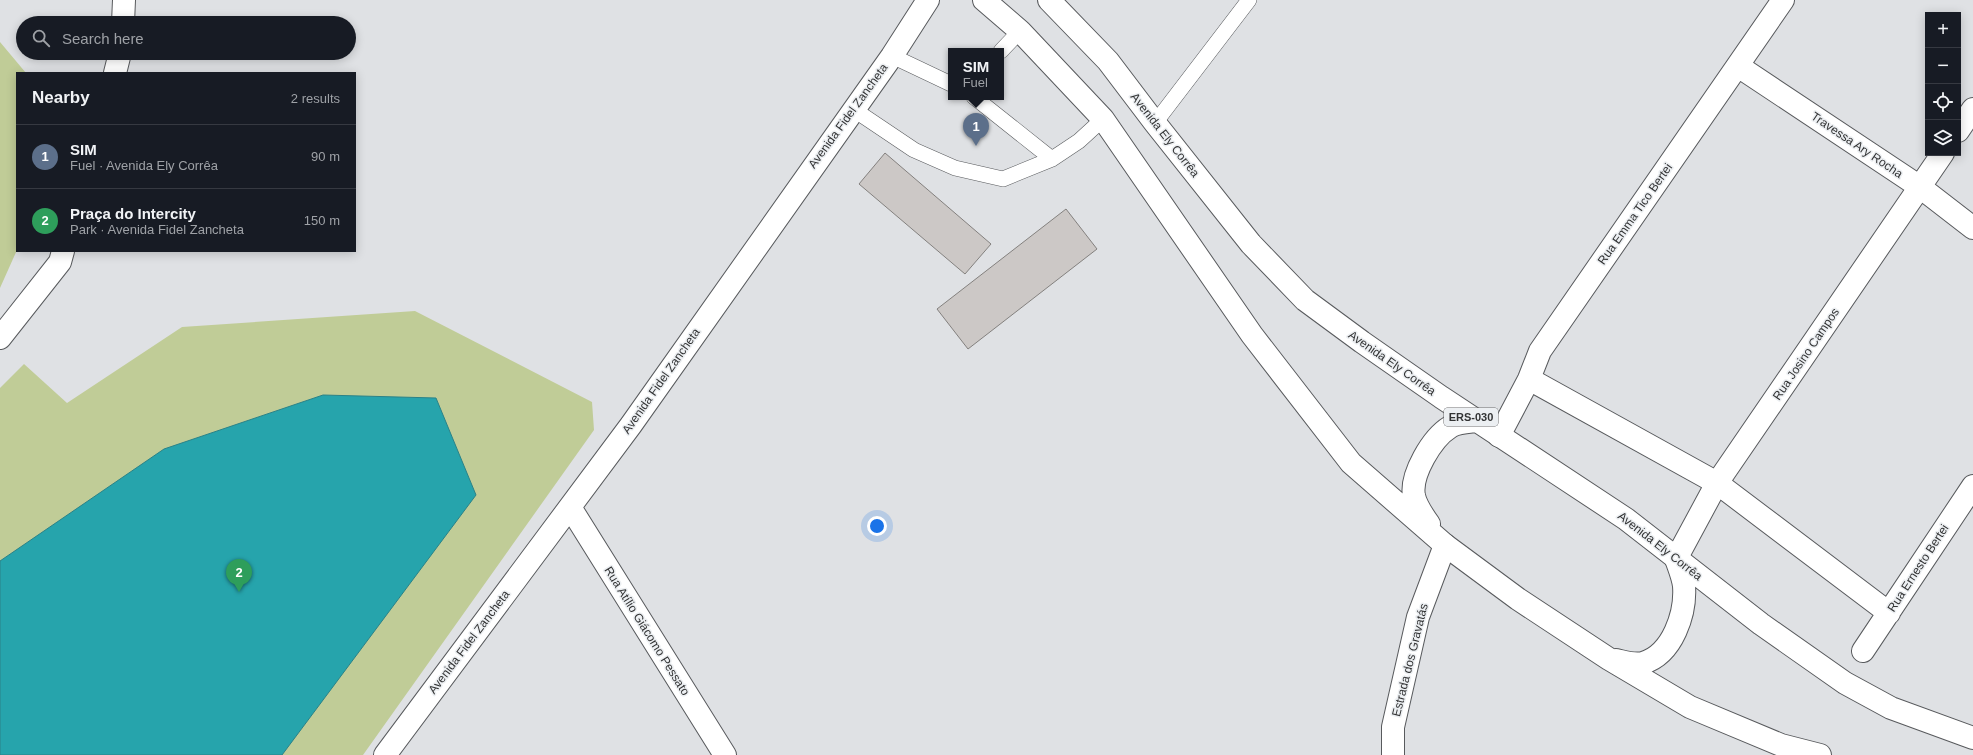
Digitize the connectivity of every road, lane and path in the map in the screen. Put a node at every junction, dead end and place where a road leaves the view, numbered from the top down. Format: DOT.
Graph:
graph roads {
  1 [pos="124,0"];
  2 [pos="928,0"];
  3 [pos="984,0"];
  4 [pos="1049,0"];
  5 [pos="1249,0"];
  6 [pos="1783,0"];
  7 [pos="123,16"];
  8 [pos="1020,31"];
  9 [pos="1004,48"];
  10 [pos="892,56"];
  11 [pos="118,60"];
  12 [pos="1738,66"];
  13 [pos="115,72"];
  14 [pos="948,83"];
  15 [pos="978,100"];
  16 [pos="853,109"];
  17 [pos="1973,109"];
  18 [pos="1103,119"];
  19 [pos="1155,123"];
  20 [pos="1961,127"];
  21 [pos="1941,156"];
  22 [pos="1052,159"];
  23 [pos="1920,187"];
  24 [pos="1973,228"];
  25 [pos="63,252"];
  26 [pos="0,338"];
  27 [pos="1529,379"];
  28 [pos="1477,421"];
  29 [pos="1500,436"];
  30 [pos="1717,484"];
  31 [pos="1973,486"];
  32 [pos="570,507"];
  33 [pos="1445,545"];
  34 [pos="1676,559"];
  35 [pos="1889,614"];
  36 [pos="1863,650"];
  37 [pos="1609,659"];
  38 [pos="1973,738"];
  39 [pos="385,755"];
  40 [pos="725,755"];
  41 [pos="1393,755"];
  42 [pos="1820,755"];
  1 -- 7 [label="street"];
  2 -- 10 [label="street, Avenida Fidel Zancheta"];
  3 -- 8 [label="street"];
  4 -- 19 [label="street, Avenida Ely Corrêa / ERS-030"];
  5 -- 19 [label="lane"];
  6 -- 12 [label="street, Rua Emma Tico Bertei"];
  8 -- 9 [label="lane"];
  8 -- 18 [label="street"];
  10 -- 14 [label="lane"];
  10 -- 16 [label="street, Avenida Fidel Zancheta"];
  11 -- 13 [label="street"];
  12 -- 23 [label="street, Travessa Ary Rocha"];
  12 -- 27 [label="street, Rua Emma Tico Bertei"];
  15 -- 22 [label="lane"];
  16 -- 22 [label="lane"];
  16 -- 32 [label="street, Avenida Fidel Zancheta"];
  17 -- 20 [label="street"];
  18 -- 22 [label="lane"];
  18 -- 33 [label="street"];
  19 -- 28 [label="street, Avenida Ely Corrêa / ERS-030"];
  21 -- 23 [label="street, Rua Josino Campos"];
  23 -- 24 [label="street, Travessa Ary Rocha"];
  23 -- 30 [label="street, Rua Josino Campos"];
  25 -- 26 [label="street"];
  27 -- 29 [label="street, Rua Emma Tico Bertei"];
  27 -- 30 [label="street"];
  28 -- 29 [label="street, Avenida Ely Corrêa / ERS-030"];
  28 -- 33 [label="street"];
  29 -- 34 [label="street, Avenida Ely Corrêa / ERS-030"];
  30 -- 34 [label="street, Rua Josino Campos"];
  30 -- 35 [label="street"];
  31 -- 35 [label="street, Rua Ernesto Bertei"];
  32 -- 39 [label="street, Avenida Fidel Zancheta"];
  32 -- 40 [label="street, Rua Atílio Giácomo Pessato"];
  33 -- 37 [label="street"];
  33 -- 41 [label="street, Estrada dos Gravatás"];
  34 -- 37 [label="street"];
  34 -- 38 [label="street, Avenida Ely Corrêa / ERS-030"];
  35 -- 36 [label="street, Rua Ernesto Bertei"];
  37 -- 42 [label="street"];
}
